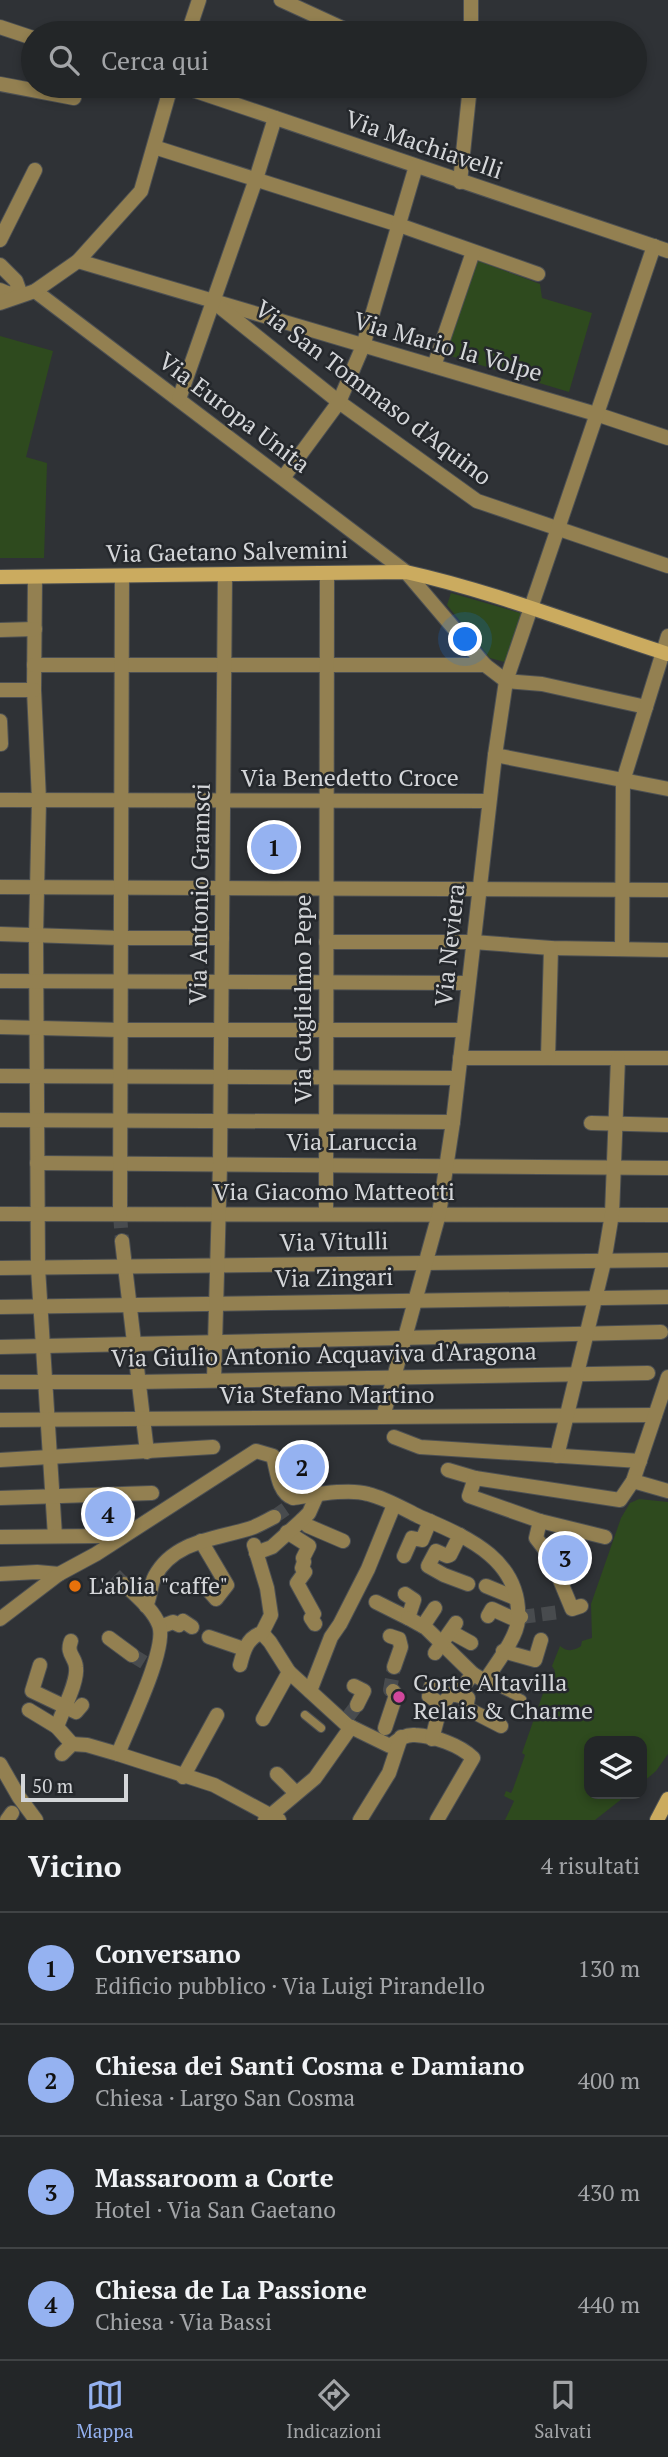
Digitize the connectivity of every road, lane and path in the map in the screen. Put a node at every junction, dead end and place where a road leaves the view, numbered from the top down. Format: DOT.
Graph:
graph roads {
  1 [pos="199,0"];
  2 [pos="281,0"];
  3 [pos="471,0"];
  4 [pos="192,21"];
  5 [pos="327,21"];
  6 [pos="471,21"];
  7 [pos="0,27"];
  8 [pos="21,34"];
  9 [pos="0,84"];
  10 [pos="21,88"];
  11 [pos="168,98"];
  12 [pos="216,98"];
  13 [pos="468,98"];
  14 [pos="275,118"];
  15 [pos="154,147"];
  16 [pos="416,166"];
  17 [pos="34,170"];
  18 [pos="256,179"];
  19 [pos="460,182"];
  20 [pos="400,225"];
  21 [pos="0,240"];
  22 [pos="661,249"];
  23 [pos="473,252"];
  24 [pos="78,261"];
  25 [pos="0,265"];
  26 [pos="538,274"];
  27 [pos="0,289"];
  28 [pos="28,293"];
  29 [pos="214,302"];
  30 [pos="0,303"];
  31 [pos="363,346"];
  32 [pos="434,366"];
  33 [pos="179,399"];
  34 [pos="339,402"];
  35 [pos="596,414"];
  36 [pos="668,438"];
  37 [pos="282,478"];
  38 [pos="558,529"];
  39 [pos="668,566"];
  40 [pos="406,572"];
  41 [pos="327,573"];
  42 [pos="225,575"];
  43 [pos="122,576"];
  44 [pos="0,577"];
  45 [pos="35,577"];
  46 [pos="532,607"];
  47 [pos="34,629"];
  48 [pos="0,630"];
  49 [pos="668,636"];
  50 [pos="665,653"];
  51 [pos="34,664"];
  52 [pos="122,664"];
  53 [pos="225,665"];
  54 [pos="327,665"];
  55 [pos="485,665"];
  56 [pos="506,681"];
  57 [pos="0,690"];
  58 [pos="34,690"];
  59 [pos="646,707"];
  60 [pos="0,721"];
  61 [pos="1,744"];
  62 [pos="495,755"];
  63 [pos="623,780"];
  64 [pos="668,789"];
  65 [pos="0,800"];
  66 [pos="39,800"];
  67 [pos="121,800"];
  68 [pos="225,801"];
  69 [pos="327,801"];
  70 [pos="489,801"];
  71 [pos="0,887"];
  72 [pos="38,887"];
  73 [pos="223,888"];
  74 [pos="121,889"];
  75 [pos="327,889"];
  76 [pos="479,889"];
  77 [pos="621,889"];
  78 [pos="668,890"];
  79 [pos="0,934"];
  80 [pos="36,934"];
  81 [pos="121,938"];
  82 [pos="222,938"];
  83 [pos="326,942"];
  84 [pos="473,943"];
  85 [pos="551,948"];
  86 [pos="622,949"];
  87 [pos="668,950"];
  88 [pos="0,981"];
  89 [pos="38,981"];
  90 [pos="121,982"];
  91 [pos="221,982"];
  92 [pos="326,983"];
  93 [pos="468,983"];
  94 [pos="0,1027"];
  95 [pos="38,1028"];
  96 [pos="121,1030"];
  97 [pos="220,1030"];
  98 [pos="326,1030"];
  99 [pos="463,1030"];
  100 [pos="460,1058"];
  101 [pos="548,1058"];
  102 [pos="618,1058"];
  103 [pos="668,1058"];
  104 [pos="0,1076"];
  105 [pos="38,1076"];
  106 [pos="121,1077"];
  107 [pos="221,1077"];
  108 [pos="326,1078"];
  109 [pos="457,1078"];
  110 [pos="0,1120"];
  111 [pos="37,1120"];
  112 [pos="220,1121"];
  113 [pos="121,1122"];
  114 [pos="326,1122"];
  115 [pos="453,1122"];
  116 [pos="592,1123"];
  117 [pos="614,1124"];
  118 [pos="668,1125"];
  119 [pos="37,1163"];
  120 [pos="121,1164"];
  121 [pos="220,1165"];
  122 [pos="326,1165"];
  123 [pos="448,1165"];
  124 [pos="614,1168"];
  125 [pos="668,1168"];
  126 [pos="0,1214"];
  127 [pos="38,1214"];
  128 [pos="120,1214"];
  129 [pos="326,1214"];
  130 [pos="439,1214"];
  131 [pos="612,1214"];
  132 [pos="668,1214"];
  133 [pos="219,1215"];
  134 [pos="122,1241"];
  135 [pos="668,1260"];
  136 [pos="604,1262"];
  137 [pos="427,1264"];
  138 [pos="217,1266"];
  139 [pos="125,1267"];
  140 [pos="0,1268"];
  141 [pos="38,1268"];
  142 [pos="596,1297"];
  143 [pos="668,1297"];
  144 [pos="416,1300"];
  145 [pos="216,1303"];
  146 [pos="128,1304"];
  147 [pos="40,1306"];
  148 [pos="0,1307"];
  149 [pos="661,1332"];
  150 [pos="586,1334"];
  151 [pos="405,1337"];
  152 [pos="215,1341"];
  153 [pos="133,1343"];
  154 [pos="42,1346"];
  155 [pos="0,1347"];
  156 [pos="577,1373"];
  157 [pos="660,1374"];
  158 [pos="393,1378"];
  159 [pos="214,1380"];
  160 [pos="0,1382"];
  161 [pos="44,1382"];
  162 [pos="137,1382"];
  163 [pos="655,1415"];
  164 [pos="568,1416"];
  165 [pos="383,1417"];
  166 [pos="142,1419"];
  167 [pos="0,1420"];
  168 [pos="46,1420"];
  169 [pos="394,1437"];
  170 [pos="213,1447"];
  171 [pos="147,1452"];
  172 [pos="49,1457"];
  173 [pos="557,1457"];
  174 [pos="0,1460"];
  175 [pos="640,1461"];
  176 [pos="448,1470"];
  177 [pos="475,1478"];
  178 [pos="633,1480"];
  179 [pos="668,1491"];
  180 [pos="152,1493"];
  181 [pos="317,1495"];
  182 [pos="51,1496"];
  183 [pos="0,1498"];
  184 [pos="394,1505"];
  185 [pos="274,1517"];
  186 [pos="302,1520"];
  187 [pos="430,1521"];
  188 [pos="540,1521"];
  189 [pos="287,1532"];
  190 [pos="460,1535"];
  191 [pos="55,1536"];
  192 [pos="101,1536"];
  193 [pos="0,1537"];
  194 [pos="605,1537"];
  195 [pos="201,1541"];
  196 [pos="343,1541"];
  197 [pos="404,1556"];
  198 [pos="0,1574"];
  199 [pos="59,1574"];
  200 [pos="124,1584"];
  201 [pos="468,1584"];
  202 [pos="486,1586"];
  203 [pos="209,1591"];
  204 [pos="405,1594"];
  205 [pos="515,1598"];
  206 [pos="376,1602"];
  207 [pos="146,1606"];
  208 [pos="435,1608"];
  209 [pos="571,1609"];
  210 [pos="488,1616"];
  211 [pos="519,1617"];
  212 [pos="408,1618"];
  213 [pos="0,1619"];
  214 [pos="315,1624"];
  215 [pos="192,1627"];
  216 [pos="424,1627"];
  217 [pos="161,1633"];
  218 [pos="262,1633"];
  219 [pos="390,1636"];
  220 [pos="109,1637"];
  221 [pos="209,1637"];
  222 [pos="445,1639"];
  223 [pos="541,1640"];
  224 [pos="71,1642"];
  225 [pos="471,1643"];
  226 [pos="244,1649"];
  227 [pos="503,1651"];
  228 [pos="132,1655"];
  229 [pos="40,1665"];
  230 [pos="240,1665"];
  231 [pos="394,1667"];
  232 [pos="289,1672"];
  233 [pos="479,1678"];
  234 [pos="354,1686"];
  235 [pos="431,1686"];
  236 [pos="310,1691"];
  237 [pos="393,1691"];
  238 [pos="456,1695"];
  239 [pos="522,1699"];
  240 [pos="82,1705"];
  241 [pos="357,1705"];
  242 [pos="64,1706"];
  243 [pos="29,1710"];
  244 [pos="440,1710"];
  245 [pos="217,1715"];
  246 [pos="305,1715"];
  247 [pos="263,1719"];
  248 [pos="347,1723"];
  249 [pos="501,1726"];
  250 [pos="57,1727"];
  251 [pos="321,1728"];
  252 [pos="385,1728"];
  253 [pos="401,1737"];
  254 [pos="432,1739"];
  255 [pos="118,1754"];
  256 [pos="0,1764"];
  257 [pos="221,1771"];
  258 [pos="276,1774"];
  259 [pos="183,1777"];
  260 [pos="214,1785"];
  261 [pos="296,1793"];
  262 [pos="668,1799"];
  263 [pos="271,1818"];
  264 [pos="36,1820"];
  265 [pos="360,1820"];
  266 [pos="437,1820"];
  267 [pos="657,1820"];
  1 -- 4 [label="street"];
  2 -- 5 [label="street"];
  3 -- 6 [label="street"];
  7 -- 8 [label="street"];
  9 -- 10 [label="street"];
  11 -- 15 [label="street"];
  12 -- 14 [label="street, Via Machiavelli"];
  13 -- 19 [label="street"];
  14 -- 16 [label="street, Via Machiavelli"];
  14 -- 18 [label="street"];
  15 -- 18 [label="street"];
  15 -- 24 [label="street"];
  16 -- 19 [label="street, Via Machiavelli"];
  16 -- 20 [label="street"];
  17 -- 21 [label="street"];
  18 -- 20 [label="street"];
  18 -- 29 [label="street"];
  19 -- 22 [label="street, Via Machiavelli"];
  20 -- 23 [label="street"];
  20 -- 31 [label="street"];
  22 -- 35 [label="street, Via Neviera"];
  23 -- 26 [label="street"];
  23 -- 32 [label="street"];
  24 -- 28 [label="street"];
  24 -- 29 [label="street, Via Mario la Volpe"];
  25 -- 28 [label="street"];
  27 -- 28 [label="street"];
  28 -- 30 [label="street"];
  28 -- 33 [label="street, Via Europa Unita"];
  29 -- 31 [label="street, Via Mario la Volpe"];
  29 -- 33 [label="street"];
  29 -- 34 [label="street, Via San Tommaso d'Aquino"];
  31 -- 32 [label="street, Via Mario la Volpe"];
  31 -- 34 [label="street"];
  32 -- 35 [label="street, Via Mario la Volpe"];
  33 -- 37 [label="street, Via Europa Unita"];
  34 -- 37 [label="street"];
  34 -- 38 [label="street, Via San Tommaso d'Aquino"];
  35 -- 36 [label="street, Via Mario la Volpe"];
  35 -- 38 [label="street, Via Neviera"];
  37 -- 40 [label="street, Via Europa Unita"];
  38 -- 39 [label="street, Via San Tommaso d'Aquino"];
  38 -- 46 [label="street, Via Neviera"];
  40 -- 41 [label="street, Via Gaetano Salvemini"];
  40 -- 46 [label="street, Via Gaetano Salvemini"];
  40 -- 55 [label="street, Via Europa Unita"];
  41 -- 42 [label="street, Via Gaetano Salvemini"];
  41 -- 54 [label="street, Via Guglielmo Pepe"];
  42 -- 43 [label="street, Via Gaetano Salvemini"];
  42 -- 53 [label="street, Via Antonio Gramsci"];
  43 -- 45 [label="street, Via Gaetano Salvemini"];
  43 -- 52 [label="street"];
  44 -- 45 [label="street, Via Gaetano Salvemini"];
  45 -- 47 [label="street"];
  46 -- 50 [label="street, Via Gaetano Salvemini"];
  46 -- 56 [label="street, Via Neviera"];
  47 -- 48 [label="street"];
  47 -- 51 [label="street"];
  49 -- 50 [label="street"];
  50 -- 59 [label="street"];
  51 -- 52 [label="street"];
  51 -- 58 [label="street"];
  52 -- 53 [label="street"];
  52 -- 67 [label="street"];
  53 -- 54 [label="street"];
  53 -- 68 [label="street, Via Antonio Gramsci"];
  54 -- 55 [label="street"];
  54 -- 69 [label="street, Via Guglielmo Pepe"];
  55 -- 56 [label="street, Via Europa Unita"];
  56 -- 59 [label="street"];
  56 -- 62 [label="street, Via Neviera"];
  57 -- 58 [label="street"];
  58 -- 66 [label="street"];
  59 -- 63 [label="street"];
  60 -- 61 [label="street"];
  62 -- 63 [label="street"];
  62 -- 70 [label="street, Via Neviera"];
  63 -- 64 [label="street"];
  63 -- 77 [label="street"];
  65 -- 66 [label="street, Via Benedetto Croce"];
  66 -- 67 [label="street, Via Benedetto Croce"];
  66 -- 72 [label="street"];
  67 -- 68 [label="street, Via Benedetto Croce"];
  67 -- 74 [label="street"];
  68 -- 69 [label="street, Via Benedetto Croce"];
  68 -- 73 [label="street, Via Antonio Gramsci"];
  69 -- 70 [label="street, Via Benedetto Croce"];
  69 -- 75 [label="street, Via Guglielmo Pepe"];
  70 -- 76 [label="street, Via Neviera"];
  71 -- 72 [label="street"];
  72 -- 74 [label="street"];
  72 -- 80 [label="street"];
  73 -- 74 [label="street"];
  73 -- 75 [label="street"];
  73 -- 82 [label="street, Via Antonio Gramsci"];
  74 -- 81 [label="street"];
  75 -- 76 [label="street"];
  75 -- 83 [label="street, Via Guglielmo Pepe"];
  76 -- 77 [label="street"];
  76 -- 84 [label="street, Via Neviera"];
  77 -- 78 [label="street"];
  77 -- 86 [label="street"];
  79 -- 80 [label="street"];
  80 -- 81 [label="street"];
  80 -- 89 [label="street"];
  81 -- 82 [label="street"];
  81 -- 90 [label="street"];
  82 -- 91 [label="street, Via Antonio Gramsci"];
  83 -- 84 [label="street"];
  83 -- 92 [label="street, Via Guglielmo Pepe"];
  84 -- 85 [label="street"];
  84 -- 93 [label="street, Via Neviera"];
  85 -- 86 [label="street"];
  85 -- 101 [label="street"];
  86 -- 87 [label="street"];
  88 -- 89 [label="street"];
  89 -- 90 [label="street"];
  89 -- 95 [label="street"];
  90 -- 91 [label="street"];
  90 -- 96 [label="street"];
  91 -- 92 [label="street"];
  91 -- 97 [label="street, Via Antonio Gramsci"];
  92 -- 93 [label="street"];
  92 -- 98 [label="street, Via Guglielmo Pepe"];
  93 -- 99 [label="street, Via Neviera"];
  94 -- 95 [label="street"];
  95 -- 96 [label="street"];
  95 -- 105 [label="street"];
  96 -- 97 [label="street"];
  96 -- 106 [label="street"];
  97 -- 98 [label="street"];
  97 -- 107 [label="street, Via Antonio Gramsci"];
  98 -- 99 [label="street"];
  98 -- 108 [label="street, Via Guglielmo Pepe"];
  99 -- 100 [label="street, Via Neviera"];
  100 -- 101 [label="street"];
  100 -- 109 [label="street, Via Neviera"];
  101 -- 102 [label="street"];
  102 -- 103 [label="street"];
  102 -- 117 [label="street"];
  104 -- 105 [label="street"];
  105 -- 106 [label="street"];
  105 -- 111 [label="street"];
  106 -- 107 [label="street"];
  106 -- 113 [label="street"];
  107 -- 108 [label="street"];
  107 -- 112 [label="street, Via Antonio Gramsci"];
  108 -- 109 [label="street"];
  108 -- 114 [label="street, Via Guglielmo Pepe"];
  109 -- 115 [label="street, Via Neviera"];
  110 -- 111 [label="street"];
  111 -- 113 [label="street"];
  111 -- 119 [label="street"];
  112 -- 113 [label="street"];
  112 -- 114 [label="street"];
  112 -- 121 [label="street, Via Antonio Gramsci"];
  113 -- 120 [label="street"];
  114 -- 115 [label="street"];
  114 -- 122 [label="street, Via Guglielmo Pepe"];
  115 -- 123 [label="street, Via Neviera"];
  116 -- 117 [label="street"];
  117 -- 118 [label="street"];
  117 -- 124 [label="street"];
  119 -- 120 [label="street, Via Laruccia"];
  119 -- 127 [label="street"];
  120 -- 121 [label="street, Via Laruccia"];
  120 -- 128 [label="street"];
  121 -- 122 [label="street, Via Laruccia"];
  121 -- 133 [label="street, Via Antonio Gramsci"];
  122 -- 123 [label="street, Via Laruccia"];
  122 -- 129 [label="street, Via Guglielmo Pepe"];
  123 -- 124 [label="street, Via Laruccia"];
  123 -- 130 [label="street, Via Neviera"];
  124 -- 125 [label="street, Via Laruccia"];
  124 -- 131 [label="street"];
  126 -- 127 [label="street, Via Giacomo Matteotti"];
  127 -- 128 [label="street, Via Giacomo Matteotti"];
  127 -- 141 [label="street"];
  128 -- 133 [label="street, Via Giacomo Matteotti"];
  129 -- 130 [label="street, Via Giacomo Matteotti"];
  129 -- 133 [label="street, Via Giacomo Matteotti"];
  130 -- 131 [label="street, Via Giacomo Matteotti"];
  130 -- 137 [label="street, Via Neviera"];
  131 -- 132 [label="street, Via Giacomo Matteotti"];
  131 -- 136 [label="street"];
  133 -- 138 [label="street, Via Antonio Gramsci"];
  134 -- 139 [label="street"];
  135 -- 136 [label="street, Via Vitulli"];
  136 -- 137 [label="street, Via Vitulli"];
  136 -- 142 [label="street"];
  137 -- 138 [label="street, Via Vitulli"];
  137 -- 144 [label="street, Via Neviera"];
  138 -- 139 [label="street, Via Vitulli"];
  138 -- 145 [label="street, Via Antonio Gramsci"];
  139 -- 141 [label="street, Via Vitulli"];
  139 -- 146 [label="street"];
  140 -- 141 [label="street, Via Vitulli"];
  141 -- 147 [label="street"];
  142 -- 143 [label="street, Via Zingari"];
  142 -- 144 [label="street, Via Zingari"];
  142 -- 150 [label="street"];
  144 -- 145 [label="street, Via Zingari"];
  144 -- 151 [label="street, Via Neviera"];
  145 -- 146 [label="street, Via Zingari"];
  145 -- 152 [label="street, Via Antonio Gramsci"];
  146 -- 147 [label="street, Via Zingari"];
  146 -- 153 [label="street"];
  147 -- 148 [label="street, Via Zingari"];
  147 -- 154 [label="street"];
  149 -- 150 [label="street"];
  150 -- 151 [label="street"];
  150 -- 156 [label="street"];
  151 -- 152 [label="street"];
  151 -- 158 [label="street, Via Neviera"];
  152 -- 153 [label="street"];
  152 -- 159 [label="street, Via Antonio Gramsci"];
  153 -- 154 [label="street"];
  153 -- 162 [label="street"];
  154 -- 155 [label="street"];
  154 -- 161 [label="street"];
  156 -- 157 [label="street, Via Giulio Antonio Acquaviva d'Aragona"];
  156 -- 158 [label="street, Via Giulio Antonio Acquaviva d'Aragona"];
  156 -- 164 [label="street"];
  157 -- 163 [label="street"];
  158 -- 159 [label="street, Via Giulio Antonio Acquaviva d'Aragona"];
  158 -- 165 [label="street, Via Neviera"];
  159 -- 162 [label="street, Via Giulio Antonio Acquaviva d'Aragona"];
  160 -- 161 [label="street, Via Giulio Antonio Acquaviva d'Aragona"];
  161 -- 162 [label="street, Via Giulio Antonio Acquaviva d'Aragona"];
  161 -- 168 [label="street"];
  162 -- 166 [label="street"];
  163 -- 164 [label="street, Via Stefano Martino"];
  163 -- 175 [label="street"];
  164 -- 165 [label="street, Via Stefano Martino"];
  164 -- 173 [label="street"];
  165 -- 166 [label="street, Via Stefano Martino"];
  166 -- 168 [label="street, Via Stefano Martino"];
  166 -- 171 [label="street"];
  167 -- 168 [label="street, Via Stefano Martino"];
  168 -- 172 [label="street"];
  169 -- 173 [label="street"];
  170 -- 171 [label="street"];
  171 -- 172 [label="street"];
  172 -- 174 [label="street"];
  172 -- 182 [label="street"];
  173 -- 175 [label="street"];
  175 -- 178 [label="street"];
  176 -- 177 [label="street"];
  177 -- 178 [label="street"];
  177 -- 188 [label="street"];
  178 -- 179 [label="street"];
  180 -- 182 [label="street"];
  181 -- 184 [label="street"];
  181 -- 186 [label="street"];
  181 -- 199 [label="street"];
  182 -- 183 [label="street"];
  182 -- 191 [label="street"];
  184 -- 187 [label="street"];
  184 -- 236 [label="street"];
  185 -- 195 [label="street"];
  186 -- 189 [label="street"];
  186 -- 196 [label="street"];
  187 -- 190 [label="street"];
  187 -- 197 [label="street"];
  188 -- 194 [label="street"];
  188 -- 209 [label="street"];
  189 -- 214 [label="street"];
  189 -- 218 [label="street"];
  190 -- 201 [label="street"];
  190 -- 205 [label="street"];
  191 -- 192 [label="street"];
  191 -- 193 [label="street"];
  195 -- 203 [label="street"];
  195 -- 207 [label="street"];
  198 -- 199 [label="street"];
  199 -- 213 [label="street"];
  200 -- 207 [label="street"];
  202 -- 205 [label="street"];
  204 -- 212 [label="street"];
  205 -- 211 [label="street"];
  206 -- 212 [label="street"];
  207 -- 217 [label="street"];
  208 -- 216 [label="street"];
  210 -- 211 [label="street"];
  211 -- 227 [label="street"];
  212 -- 216 [label="street"];
  215 -- 217 [label="street"];
  216 -- 222 [label="street"];
  217 -- 255 [label="street"];
  218 -- 226 [label="street"];
  218 -- 232 [label="street"];
  219 -- 231 [label="street"];
  220 -- 228 [label="street"];
  221 -- 226 [label="street"];
  222 -- 225 [label="street"];
  222 -- 233 [label="street"];
  223 -- 227 [label="street"];
  224 -- 242 [label="street"];
  226 -- 230 [label="street"];
  227 -- 233 [label="street"];
  229 -- 242 [label="street"];
  232 -- 236 [label="street"];
  232 -- 247 [label="street"];
  233 -- 238 [label="street"];
  233 -- 239 [label="lane"];
  234 -- 241 [label="street"];
  235 -- 244 [label="street"];
  236 -- 248 [label="street"];
  237 -- 252 [label="street"];
  238 -- 244 [label="street"];
  238 -- 249 [label="street"];
  240 -- 242 [label="street"];
  242 -- 250 [label="street"];
  243 -- 250 [label="street"];
  244 -- 254 [label="street"];
  245 -- 259 [label="street"];
  246 -- 251 [label="lane"];
  248 -- 253 [label="street"];
  248 -- 261 [label="street"];
  250 -- 255 [label="street"];
  253 -- 254 [label="street"];
  253 -- 265 [label="street"];
  254 -- 266 [label="street"];
  255 -- 259 [label="street"];
  256 -- 264 [label="street"];
  257 -- 260 [label="street"];
  258 -- 261 [label="street"];
  259 -- 260 [label="street"];
  260 -- 263 [label="street"];
  261 -- 263 [label="street"];
  262 -- 267 [label="street"];
}
